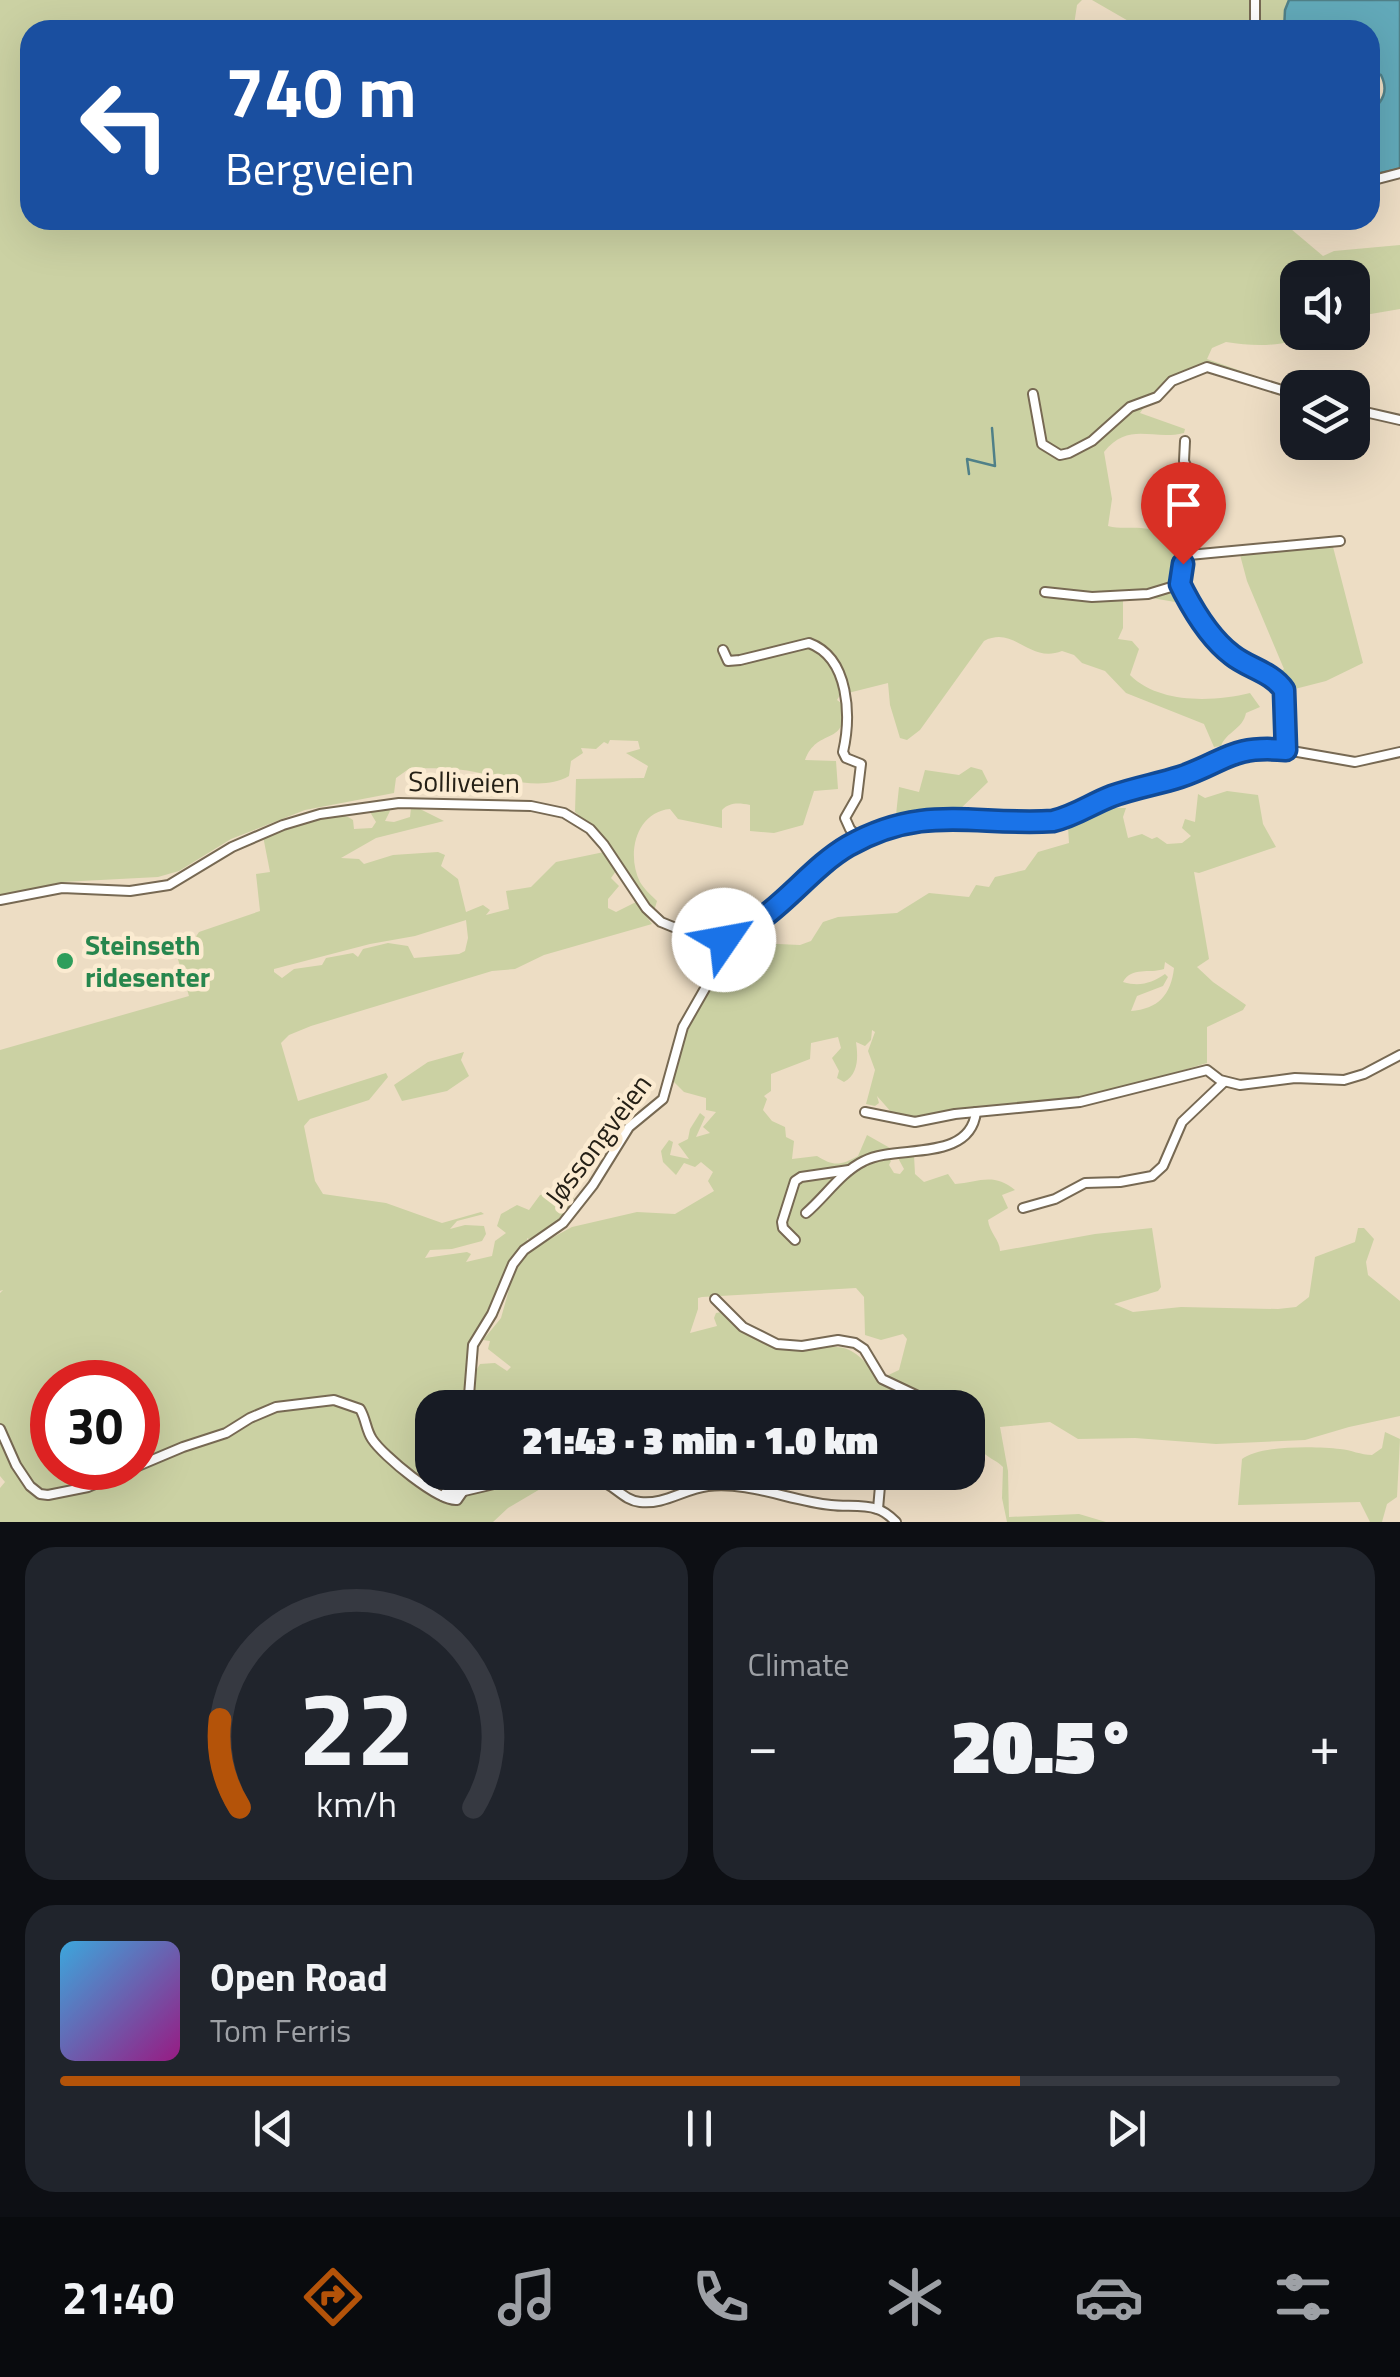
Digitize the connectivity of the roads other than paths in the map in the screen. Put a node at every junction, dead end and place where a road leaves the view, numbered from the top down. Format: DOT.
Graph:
graph roads {
  1 [pos="1280,390"];
  2 [pos="1033,394"];
  3 [pos="1370,412"];
  4 [pos="1400,420"];
  5 [pos="1186,441"];
  6 [pos="1340,541"];
  7 [pos="1189,555"];
  8 [pos="1180,584"];
  9 [pos="1045,592"];
  10 [pos="723,650"];
  11 [pos="1286,750"];
  12 [pos="1400,752"];
  13 [pos="861,840"];
  14 [pos="0,900"];
  15 [pos="724,937"];
  16 [pos="1400,1054"];
  17 [pos="1224,1082"];
  18 [pos="865,1112"];
  19 [pos="976,1112"];
  20 [pos="850,1170"];
  21 [pos="1023,1208"];
  22 [pos="806,1213"];
  23 [pos="796,1240"];
  24 [pos="715,1299"];
  25 [pos="469,1390"];
  26 [pos="905,1390"];
  27 [pos="0,1429"];
  28 [pos="447,1490"];
  29 [pos="880,1490"];
  30 [pos="443,1496"];
  31 [pos="878,1509"];
  32 [pos="896,1522"];
  1 -- 2 [label="street"];
  3 -- 4 [label="street"];
  5 -- 7 [label="street"];
  6 -- 7 [label="street"];
  7 -- 8 [label="street"];
  8 -- 9 [label="street"];
  8 -- 11 [label="street"];
  10 -- 13 [label="street"];
  11 -- 12 [label="street"];
  11 -- 13 [label="street"];
  13 -- 15 [label="street"];
  14 -- 15 [label="street, Solliveien"];
  15 -- 25 [label="street, Jøssongveien"];
  16 -- 17 [label="street"];
  17 -- 19 [label="street"];
  17 -- 21 [label="street"];
  18 -- 19 [label="street"];
  19 -- 20 [label="street"];
  20 -- 22 [label="street"];
  20 -- 23 [label="street"];
  24 -- 26 [label="street"];
  27 -- 30 [label="street"];
  28 -- 30 [label="street"];
  29 -- 31 [label="street"];
  30 -- 31 [label="street"];
  31 -- 32 [label="street"];
}
